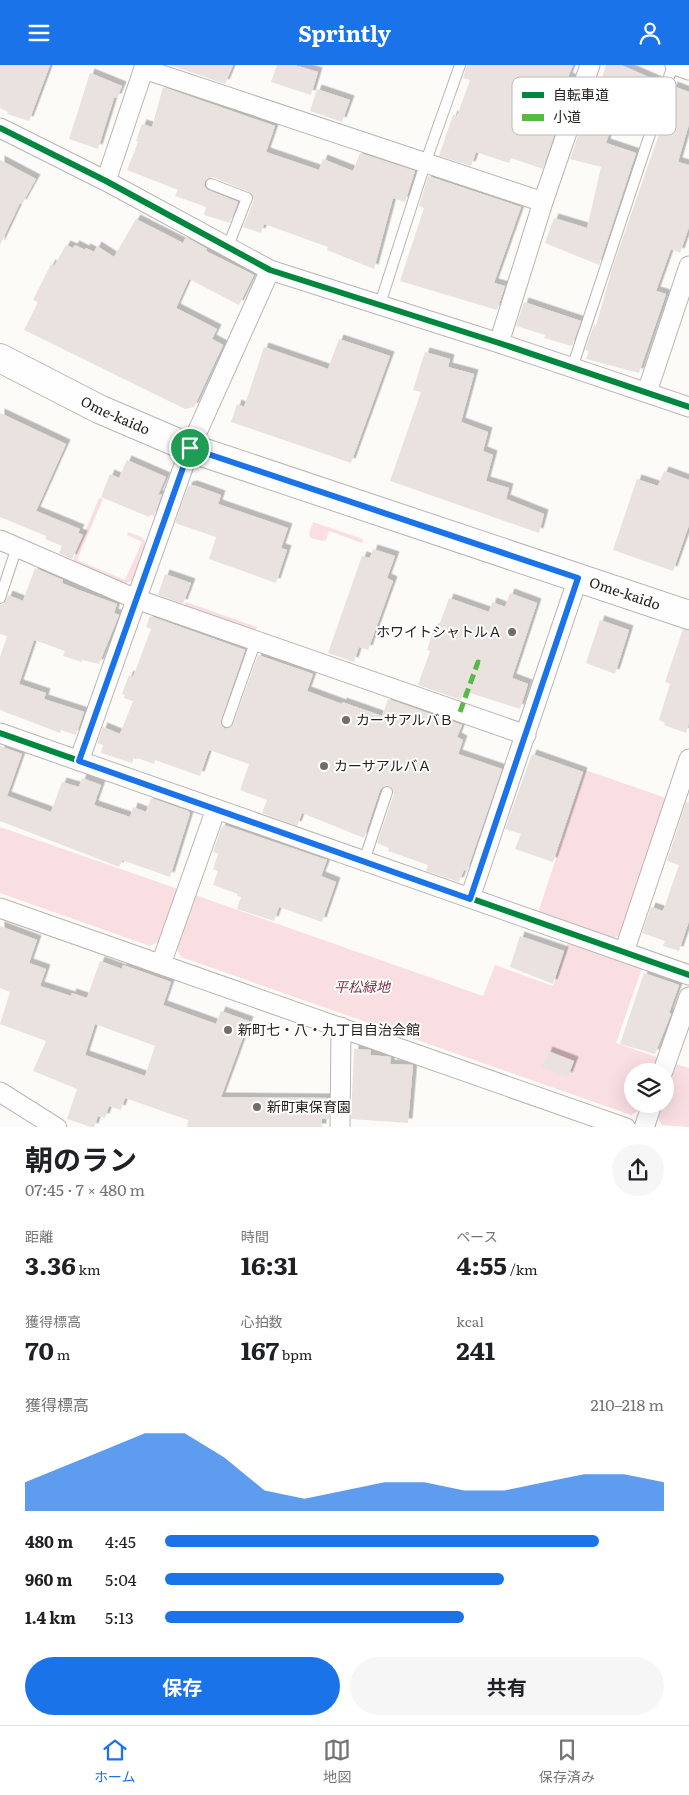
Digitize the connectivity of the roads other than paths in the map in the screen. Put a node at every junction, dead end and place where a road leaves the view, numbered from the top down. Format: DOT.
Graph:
graph roads {
  1 [pos="460,65"];
  2 [pos="590,65"];
  3 [pos="674,65"];
  4 [pos="145,67"];
  5 [pos="689,70"];
  6 [pos="586,77"];
  7 [pos="670,77"];
  8 [pos="0,128"];
  9 [pos="566,135"];
  10 [pos="650,135"];
  11 [pos="426,161"];
  12 [pos="106,181"];
  13 [pos="211,184"];
  14 [pos="543,202"];
  15 [pos="228,246"];
  16 [pos="689,266"];
  17 [pos="270,270"];
  18 [pos="380,305"];
  19 [pos="499,343"];
  20 [pos="0,358"];
  21 [pos="572,368"];
  22 [pos="647,392"];
  23 [pos="689,407"];
  24 [pos="190,448"];
  25 [pos="0,540"];
  26 [pos="17,547"];
  27 [pos="578,578"];
  28 [pos="0,598"];
  29 [pos="136,599"];
  30 [pos="689,615"];
  31 [pos="256,640"];
  32 [pos="227,722"];
  33 [pos="0,733"];
  34 [pos="526,735"];
  35 [pos="689,759"];
  36 [pos="79,761"];
  37 [pos="387,793"];
  38 [pos="216,809"];
  39 [pos="364,861"];
  40 [pos="470,899"];
  41 [pos="0,908"];
  42 [pos="624,952"];
  43 [pos="161,964"];
  44 [pos="689,975"];
  45 [pos="689,997"];
  46 [pos="341,1027"];
  47 [pos="666,1063"];
  48 [pos="0,1092"];
  49 [pos="649,1113"];
  50 [pos="57,1127"];
  51 [pos="340,1127"];
  52 [pos="626,1127"];
  53 [pos="644,1127"];
  1 -- 11 [label="lane"];
  2 -- 6 [label="street"];
  3 -- 5 [label="street"];
  3 -- 7 [label="lane"];
  4 -- 11 [label="street"];
  4 -- 12 [label="street"];
  8 -- 12 [label="street"];
  9 -- 14 [label="street"];
  10 -- 21 [label="lane"];
  11 -- 14 [label="street"];
  11 -- 18 [label="lane"];
  12 -- 15 [label="street"];
  13 -- 15 [label="lane"];
  14 -- 19 [label="street"];
  15 -- 17 [label="street"];
  16 -- 22 [label="street"];
  17 -- 18 [label="street"];
  17 -- 24 [label="street"];
  18 -- 19 [label="street"];
  19 -- 21 [label="street"];
  20 -- 24 [label="main road, Ome-kaido"];
  21 -- 22 [label="street"];
  22 -- 23 [label="street"];
  24 -- 27 [label="main road, Ome-kaido"];
  24 -- 29 [label="street"];
  25 -- 26 [label="street"];
  26 -- 28 [label="lane"];
  26 -- 29 [label="street"];
  27 -- 30 [label="main road, Ome-kaido"];
  27 -- 34 [label="street"];
  29 -- 31 [label="street"];
  29 -- 36 [label="street"];
  31 -- 32 [label="lane"];
  31 -- 34 [label="street"];
  33 -- 36 [label="street"];
  34 -- 40 [label="street"];
  35 -- 42 [label="street"];
  36 -- 38 [label="street"];
  37 -- 39 [label="lane"];
  38 -- 39 [label="street"];
  38 -- 43 [label="street"];
  39 -- 40 [label="street"];
  40 -- 42 [label="street"];
  41 -- 43 [label="street"];
  42 -- 44 [label="street"];
  43 -- 46 [label="street"];
  45 -- 47 [label="street"];
  46 -- 51 [label="street"];
  46 -- 52 [label="street"];
  48 -- 50 [label="street"];
  49 -- 53 [label="street"];
}
